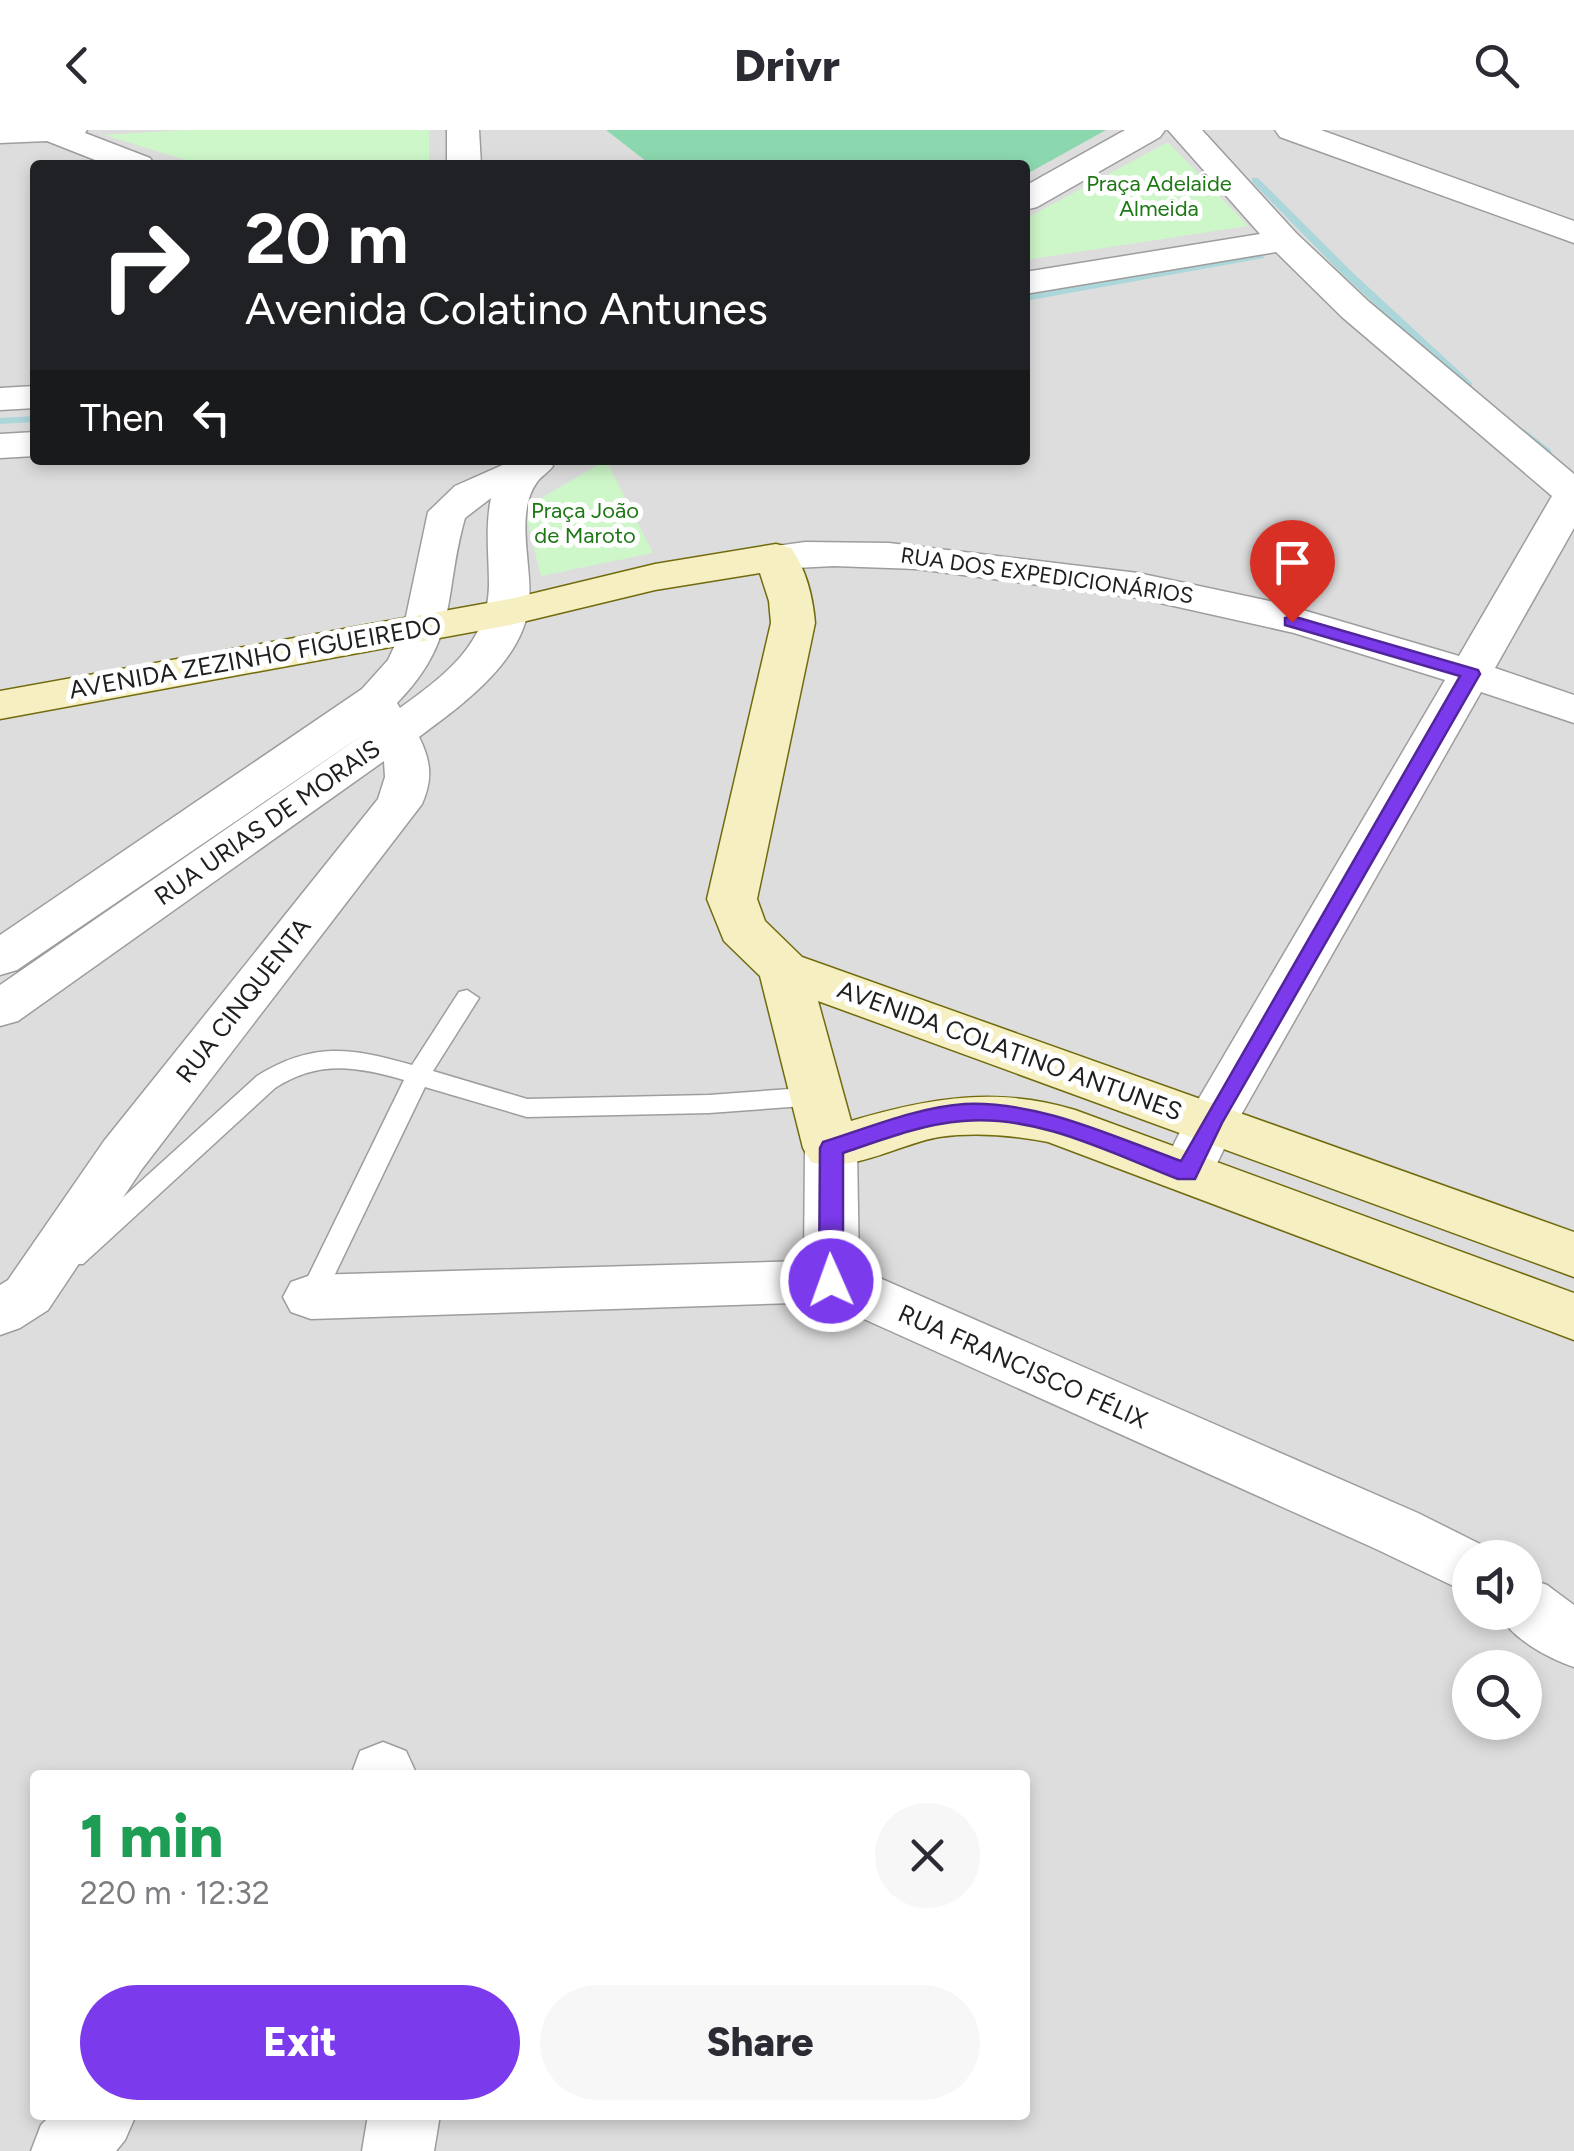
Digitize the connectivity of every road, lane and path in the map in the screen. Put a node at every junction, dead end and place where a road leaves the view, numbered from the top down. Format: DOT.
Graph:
graph roads {
  1 [pos="71,130"];
  2 [pos="463,130"];
  3 [pos="1149,130"];
  4 [pos="1184,130"];
  5 [pos="1291,130"];
  6 [pos="51,131"];
  7 [pos="0,133"];
  8 [pos="125,160"];
  9 [pos="464,160"];
  10 [pos="1030,197"];
  11 [pos="1574,234"];
  12 [pos="1284,240"];
  13 [pos="1030,282"];
  14 [pos="30,397"];
  15 [pos="0,399"];
  16 [pos="30,444"];
  17 [pos="0,446"];
  18 [pos="506,478"];
  19 [pos="1574,494"];
  20 [pos="776,557"];
  21 [pos="510,612"];
  22 [pos="427,624"];
  23 [pos="1471,674"];
  24 [pos="0,705"];
  25 [pos="1574,710"];
  26 [pos="384,717"];
  27 [pos="0,958"];
  28 [pos="784,969"];
  29 [pos="467,998"];
  30 [pos="0,1009"];
  31 [pos="419,1074"];
  32 [pos="825,1122"];
  33 [pos="1211,1122"];
  34 [pos="1186,1172"];
  35 [pos="1574,1255"];
  36 [pos="831,1281"];
  37 [pos="312,1298"];
  38 [pos="14,1304"];
  39 [pos="1574,1317"];
  40 [pos="1452,1559"];
  41 [pos="1542,1616"];
  42 [pos="1574,1640"];
  43 [pos="95,2120"];
  44 [pos="403,2120"];
  45 [pos="67,2151"];
  46 [pos="398,2151"];
  1 -- 6 [label="street"];
  2 -- 9 [label="street"];
  3 -- 10 [label="street"];
  4 -- 12 [label="street"];
  5 -- 11 [label="street"];
  6 -- 7 [label="street"];
  6 -- 8 [label="street"];
  12 -- 13 [label="street"];
  12 -- 19 [label="street"];
  14 -- 15 [label="street"];
  16 -- 17 [label="street"];
  18 -- 21 [label="street"];
  18 -- 22 [label="street, RUA URIAS DE MORAIS"];
  19 -- 23 [label="street"];
  20 -- 21 [label="main road, RUA DOS EXPEDICIONÁRIOS"];
  20 -- 23 [label="street, RUA DOS EXPEDICIONÁRIOS"];
  20 -- 28 [label="main road"];
  21 -- 22 [label="main road, AVENIDA ZEZINHO FIGUEIREDO"];
  21 -- 26 [label="street, RUA URIAS DE MORAIS"];
  22 -- 24 [label="main road, AVENIDA ZEZINHO FIGUEIREDO"];
  22 -- 26 [label="street, RUA URIAS DE MORAIS"];
  23 -- 25 [label="street, RUA DOS EXPEDICIONÁRIOS"];
  23 -- 33 [label="street"];
  26 -- 27 [label="street, RUA URIAS DE MORAIS"];
  26 -- 30 [label="street, RUA URIAS DE MORAIS"];
  26 -- 38 [label="street, RUA CINQUENTA"];
  28 -- 32 [label="main road"];
  28 -- 33 [label="main road, AVENIDA COLATINO ANTUNES"];
  29 -- 31 [label="lane"];
  31 -- 32 [label="lane"];
  31 -- 37 [label="lane"];
  31 -- 38 [label="lane"];
  32 -- 34 [label="main road"];
  32 -- 36 [label="street"];
  33 -- 34 [label="street"];
  33 -- 35 [label="main road, AVENIDA COLATINO ANTUNES"];
  34 -- 39 [label="main road"];
  36 -- 37 [label="street, RUA FRANCISCO FÉLIX"];
  36 -- 40 [label="street, RUA FRANCISCO FÉLIX"];
  41 -- 42 [label="street"];
  43 -- 45 [label="street"];
  44 -- 46 [label="street"];
}
